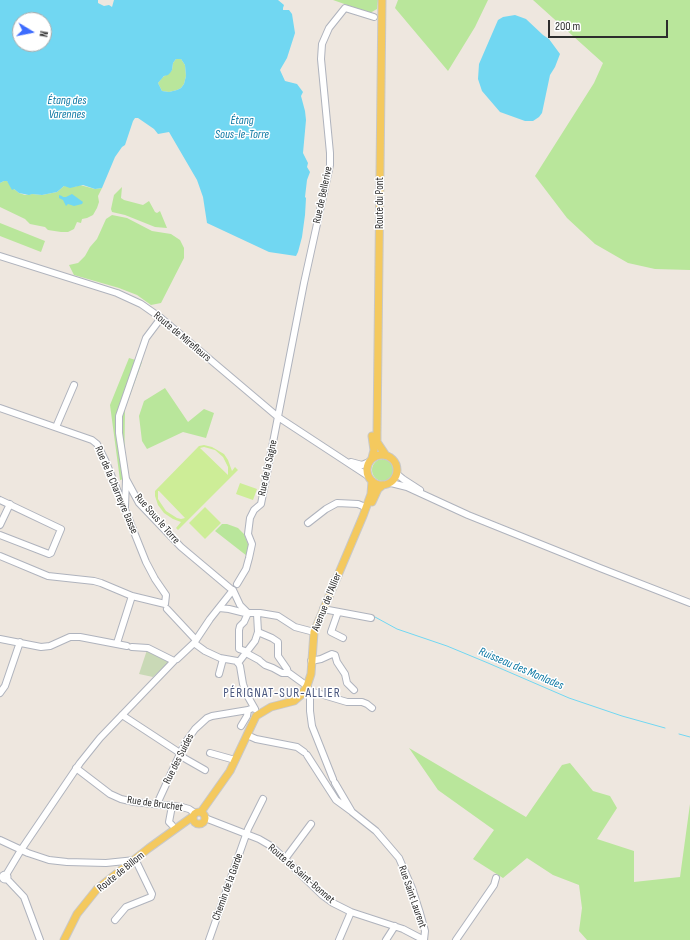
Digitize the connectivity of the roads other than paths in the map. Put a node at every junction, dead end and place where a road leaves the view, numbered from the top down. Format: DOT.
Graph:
graph roads {
  1 [pos="382,0"];
  2 [pos="374,17"];
  3 [pos="0,256"];
  4 [pos="161,318"];
  5 [pos="74,385"];
  6 [pos="378,406"];
  7 [pos="0,408"];
  8 [pos="278,417"];
  9 [pos="56,427"];
  10 [pos="385,454"];
  11 [pos="342,458"];
  12 [pos="370,460"];
  13 [pos="397,474"];
  14 [pos="126,478"];
  15 [pos="370,478"];
  16 [pos="391,483"];
  17 [pos="383,485"];
  18 [pos="0,500"];
  19 [pos="441,503"];
  20 [pos="10,504"];
  21 [pos="366,507"];
  22 [pos="124,509"];
  23 [pos="363,516"];
  24 [pos="308,523"];
  25 [pos="0,525"];
  26 [pos="0,535"];
  27 [pos="0,556"];
  28 [pos="234,588"];
  29 [pos="132,596"];
  30 [pos="690,603"];
  31 [pos="262,605"];
  32 [pos="166,606"];
  33 [pos="219,608"];
  34 [pos="323,609"];
  35 [pos="338,612"];
  36 [pos="248,613"];
  37 [pos="259,613"];
  38 [pos="371,618"];
  39 [pos="258,632"];
  40 [pos="314,632"];
  41 [pos="343,638"];
  42 [pos="0,639"];
  43 [pos="195,641"];
  44 [pos="20,642"];
  45 [pos="117,643"];
  46 [pos="247,653"];
  47 [pos="223,659"];
  48 [pos="176,660"];
  49 [pos="311,661"];
  50 [pos="238,662"];
  51 [pos="285,673"];
  52 [pos="219,674"];
  53 [pos="309,688"];
  54 [pos="354,690"];
  55 [pos="0,693"];
  56 [pos="372,708"];
  57 [pos="251,709"];
  58 [pos="259,713"];
  59 [pos="122,715"];
  60 [pos="241,726"];
  61 [pos="247,735"];
  62 [pos="210,753"];
  63 [pos="180,754"];
  64 [pos="235,760"];
  65 [pos="76,768"];
  66 [pos="205,770"];
  67 [pos="263,799"];
  68 [pos="157,804"];
  69 [pos="172,806"];
  70 [pos="352,812"];
  71 [pos="198,817"];
  72 [pos="311,824"];
  73 [pos="172,825"];
  74 [pos="247,834"];
  75 [pos="0,840"];
  76 [pos="20,850"];
  77 [pos="286,859"];
  78 [pos="136,861"];
  79 [pos="496,878"];
  80 [pos="4,879"];
  81 [pos="351,912"];
  82 [pos="114,920"];
  83 [pos="395,926"];
  84 [pos="40,940"];
  85 [pos="64,940"];
  86 [pos="68,940"];
  87 [pos="209,940"];
  88 [pos="339,940"];
  89 [pos="386,940"];
  90 [pos="424,940"];
  91 [pos="456,940"];
  1 -- 6 [label="main road, Route du Pont"];
  2 -- 8 [label="street, Rue de Bellerive"];
  3 -- 4 [label="street, Route de Mirefleurs"];
  4 -- 8 [label="street, Route de Mirefleurs"];
  4 -- 14 [label="street, Rue Sous le Torre"];
  5 -- 9 [label="street"];
  6 -- 10 [label="main road, Route du Pont"];
  6 -- 12 [label="main road, Route du Pont"];
  7 -- 9 [label="street, Rue de la Charreyre Basse"];
  8 -- 11 [label="street, Route de Mirefleurs"];
  8 -- 28 [label="street, Rue de la Sagne"];
  9 -- 22 [label="street, Rue de la Charreyre Basse"];
  10 -- 12 [label="main road"];
  10 -- 13 [label="main road"];
  11 -- 12 [label="street, Route de Mirefleurs"];
  11 -- 15 [label="street, Route de Mirefleurs"];
  12 -- 15 [label="main road"];
  13 -- 16 [label="main road"];
  13 -- 19 [label="street"];
  14 -- 22 [label="street"];
  14 -- 28 [label="street, Rue Sous le Torre"];
  15 -- 17 [label="main road"];
  15 -- 21 [label="main road"];
  16 -- 17 [label="main road"];
  16 -- 19 [label="street"];
  17 -- 23 [label="main road"];
  18 -- 20 [label="street"];
  19 -- 30 [label="street"];
  20 -- 25 [label="street"];
  20 -- 26 [label="street"];
  21 -- 23 [label="main road"];
  21 -- 24 [label="street"];
  22 -- 32 [label="street, Rue de la Charreyre Basse"];
  23 -- 34 [label="main road, Avenue de l'Allier"];
  27 -- 29 [label="street"];
  28 -- 33 [label="street, Rue de la Sagne"];
  28 -- 36 [label="street"];
  29 -- 32 [label="street"];
  29 -- 45 [label="street"];
  31 -- 37 [label="street"];
  32 -- 43 [label="street"];
  33 -- 36 [label="street"];
  33 -- 43 [label="street, Rue de la Sagne"];
  34 -- 35 [label="street"];
  34 -- 40 [label="main road, Avenue de l'Allier"];
  35 -- 38 [label="street"];
  35 -- 41 [label="street"];
  36 -- 37 [label="street"];
  36 -- 46 [label="street"];
  37 -- 39 [label="street"];
  37 -- 40 [label="street"];
  39 -- 46 [label="street"];
  39 -- 51 [label="street"];
  40 -- 49 [label="main road, Avenue de l'Allier"];
  42 -- 44 [label="street"];
  43 -- 47 [label="street"];
  43 -- 48 [label="street, Rue de la Sagne"];
  44 -- 45 [label="street"];
  44 -- 55 [label="street"];
  45 -- 48 [label="street"];
  46 -- 50 [label="street"];
  46 -- 51 [label="street"];
  47 -- 50 [label="street"];
  47 -- 52 [label="street"];
  48 -- 59 [label="street, Rue de la Sagne"];
  49 -- 53 [label="main road, Avenue de l'Allier"];
  49 -- 54 [label="street"];
  50 -- 57 [label="street"];
  51 -- 53 [label="street"];
  53 -- 56 [label="street"];
  53 -- 58 [label="main road, Avenue de l'Allier"];
  53 -- 70 [label="street, Rue Saint Laurent"];
  57 -- 58 [label="street"];
  57 -- 60 [label="street"];
  57 -- 63 [label="street, Rue des Suides"];
  58 -- 61 [label="main road"];
  59 -- 63 [label="street"];
  59 -- 65 [label="street, Rue de la Sagne"];
  61 -- 64 [label="main road"];
  61 -- 70 [label="street"];
  62 -- 64 [label="street"];
  63 -- 66 [label="street"];
  63 -- 68 [label="street, Rue des Suides"];
  64 -- 71 [label="main road"];
  65 -- 68 [label="street, Rue de Bruchet"];
  65 -- 76 [label="street, Rue de la Sagne"];
  67 -- 74 [label="street, Chemin de la Garde"];
  68 -- 69 [label="street, Rue de Bruchet"];
  69 -- 71 [label="street, Rue de Bruchet"];
  69 -- 73 [label="street"];
  70 -- 90 [label="street, Rue Saint Laurent"];
  71 -- 74 [label="street, Route de Saint-Bonnet"];
  71 -- 78 [label="main road, Route de Billom"];
  72 -- 77 [label="street"];
  74 -- 77 [label="street, Route de Saint-Bonnet"];
  74 -- 87 [label="street, Chemin de la Garde"];
  75 -- 76 [label="street"];
  76 -- 78 [label="street"];
  76 -- 80 [label="street, Rue de la Sagne"];
  77 -- 81 [label="street, Route de Saint-Bonnet"];
  78 -- 82 [label="street"];
  78 -- 85 [label="main road, Route de Billom"];
  78 -- 86 [label="main road, Route de Billom"];
  79 -- 91 [label="street"];
  80 -- 84 [label="street"];
  81 -- 83 [label="street, Route de Saint-Bonnet"];
  81 -- 88 [label="street"];
  83 -- 89 [label="street"];
  83 -- 90 [label="street, Route de Saint-Bonnet"];
}
